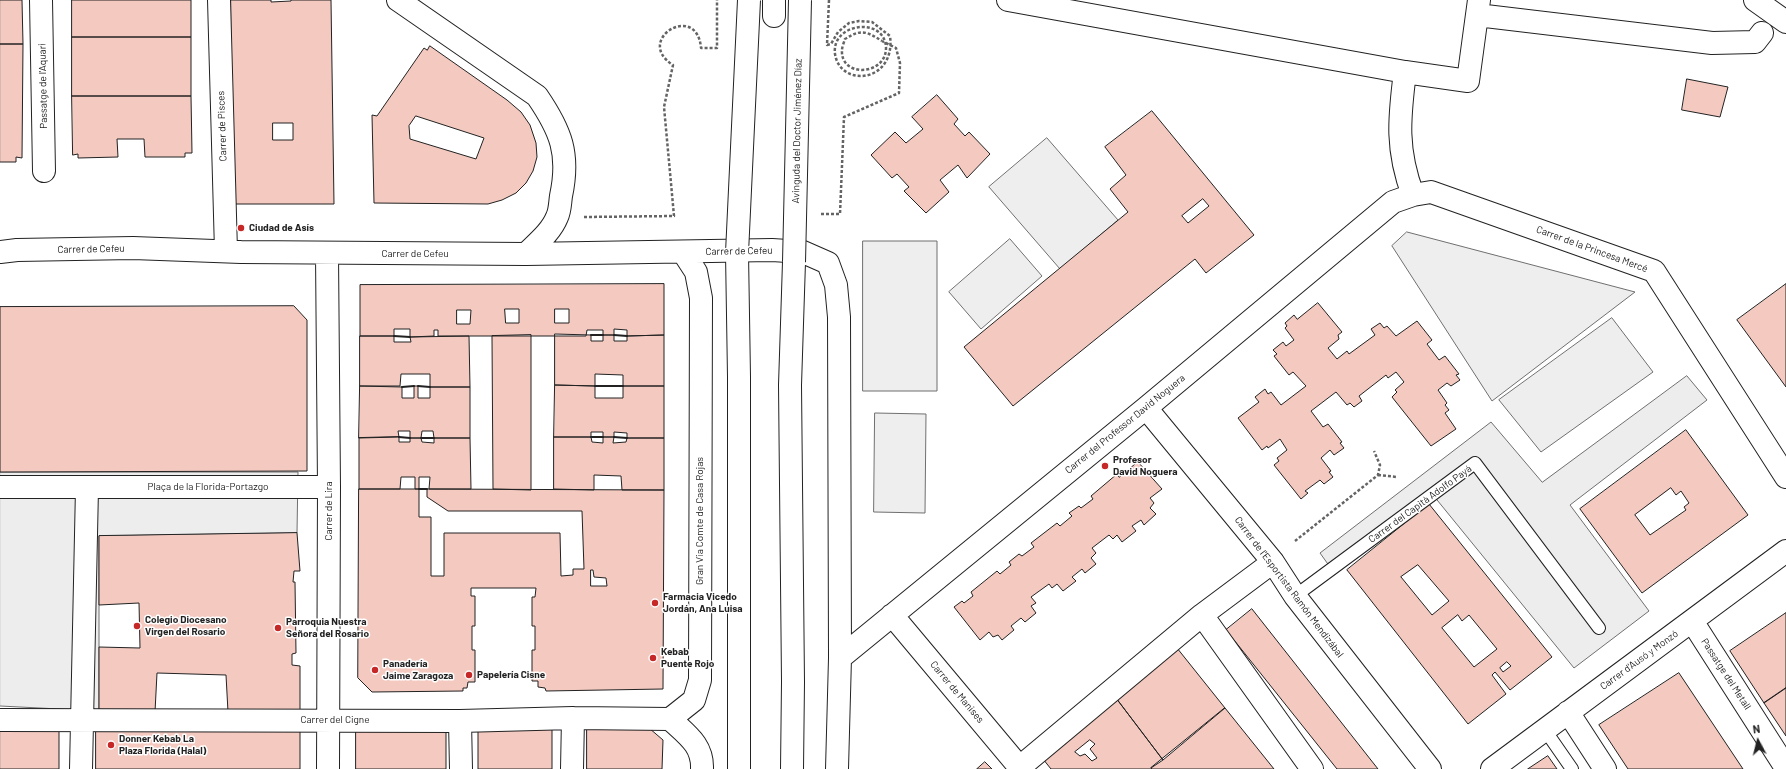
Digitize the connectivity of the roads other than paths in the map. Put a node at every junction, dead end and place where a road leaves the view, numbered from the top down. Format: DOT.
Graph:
graph roads {
  1 [pos="41,0"];
  2 [pos="218,0"];
  3 [pos="398,0"];
  4 [pos="749,0"];
  5 [pos="800,0"];
  6 [pos="1008,0"];
  7 [pos="1758,2"];
  8 [pos="1786,6"];
  9 [pos="1478,8"];
  10 [pos="1786,22"];
  11 [pos="1762,33"];
  12 [pos="1405,72"];
  13 [pos="44,171"];
  14 [pos="1413,195"];
  15 [pos="226,251"];
  16 [pos="0,252"];
  17 [pos="683,252"];
  18 [pos="327,254"];
  19 [pos="526,254"];
  20 [pos="1146,408"];
  21 [pos="1786,476"];
  22 [pos="0,487"];
  23 [pos="330,487"];
  24 [pos="87,488"];
  25 [pos="1786,551"];
  26 [pos="1273,562"];
  27 [pos="1295,596"];
  28 [pos="892,615"];
  29 [pos="1202,615"];
  30 [pos="1692,621"];
  31 [pos="1599,628"];
  32 [pos="840,658"];
  33 [pos="1568,712"];
  34 [pos="573,718"];
  35 [pos="670,719"];
  36 [pos="0,720"];
  37 [pos="80,720"];
  38 [pos="328,720"];
  39 [pos="460,721"];
  40 [pos="1545,730"];
  41 [pos="1020,768"];
  42 [pos="1786,768"];
  43 [pos="81,769"];
  44 [pos="328,769"];
  45 [pos="460,769"];
  46 [pos="572,769"];
  47 [pos="702,769"];
  48 [pos="739,769"];
  49 [pos="792,769"];
  50 [pos="837,769"];
  51 [pos="1312,769"];
  52 [pos="1430,769"];
  53 [pos="1492,769"];
  54 [pos="1572,769"];
  55 [pos="1605,769"];
  1 -- 13 [label="street, Passatge de l'Aquari"];
  2 -- 15 [label="street, Carrer de Pisces"];
  3 -- 19 [label="street"];
  4 -- 48 [label="street, bridge"];
  5 -- 49 [label="street, Avinguda del Doctor Jiménez Díaz, bridge"];
  6 -- 12 [label="street"];
  7 -- 8 [label="street"];
  7 -- 10 [label="street"];
  9 -- 11 [label="street"];
  9 -- 12 [label="street"];
  12 -- 14 [label="street"];
  14 -- 20 [label="street, Carrer del Professor David Noguera"];
  14 -- 21 [label="street, Carrer de la Princesa Mercé"];
  15 -- 16 [label="street, Carrer de Cefeu"];
  15 -- 18 [label="street, Carrer de Cefeu"];
  17 -- 19 [label="street, Carrer de Cefeu"];
  17 -- 32 [label="street, Carrer de Cefeu"];
  17 -- 35 [label="street, Gran Via Comte de Casa Rojas"];
  18 -- 19 [label="street, Carrer de Cefeu"];
  18 -- 23 [label="street, Carrer de Lira"];
  20 -- 26 [label="street, Carrer de l'Esportista Ramón Mendizábal"];
  20 -- 28 [label="street, Carrer del Professor David Noguera"];
  22 -- 24 [label="street, Plaça de la Florida-Portazgo"];
  23 -- 24 [label="street, Plaça de la Florida-Portazgo"];
  23 -- 38 [label="street, Carrer de Lira"];
  24 -- 37 [label="street"];
  25 -- 30 [label="street, Carrer d'Ausó y Monzó"];
  26 -- 27 [label="street, Carrer de l'Esportista Ramón Mendizábal"];
  26 -- 29 [label="street"];
  27 -- 31 [label="lane, Carrer del Capità Adolfo Payá"];
  27 -- 52 [label="street, Carrer de l'Esportista Ramón Mendizábal"];
  28 -- 32 [label="street, Carrer del Professor David Noguera"];
  28 -- 41 [label="street, Carrer de Manises"];
  29 -- 41 [label="street"];
  29 -- 51 [label="street"];
  30 -- 33 [label="street, Carrer d'Ausó y Monzó"];
  30 -- 42 [label="street, Passatge del Metall"];
  32 -- 50 [label="street"];
  33 -- 40 [label="street, Carrer d'Ausó y Monzó"];
  33 -- 55 [label="street"];
  34 -- 35 [label="street, Carrer del Cigne"];
  34 -- 39 [label="street, Carrer del Cigne"];
  34 -- 46 [label="street"];
  35 -- 47 [label="street"];
  36 -- 37 [label="street, Carrer del Cigne"];
  37 -- 38 [label="street, Carrer del Cigne"];
  37 -- 43 [label="street"];
  38 -- 39 [label="street, Carrer del Cigne"];
  38 -- 44 [label="street, Carrer de Lira"];
  39 -- 45 [label="street"];
  40 -- 53 [label="street, Carrer d'Ausó y Monzó"];
  40 -- 54 [label="lane"];
}
